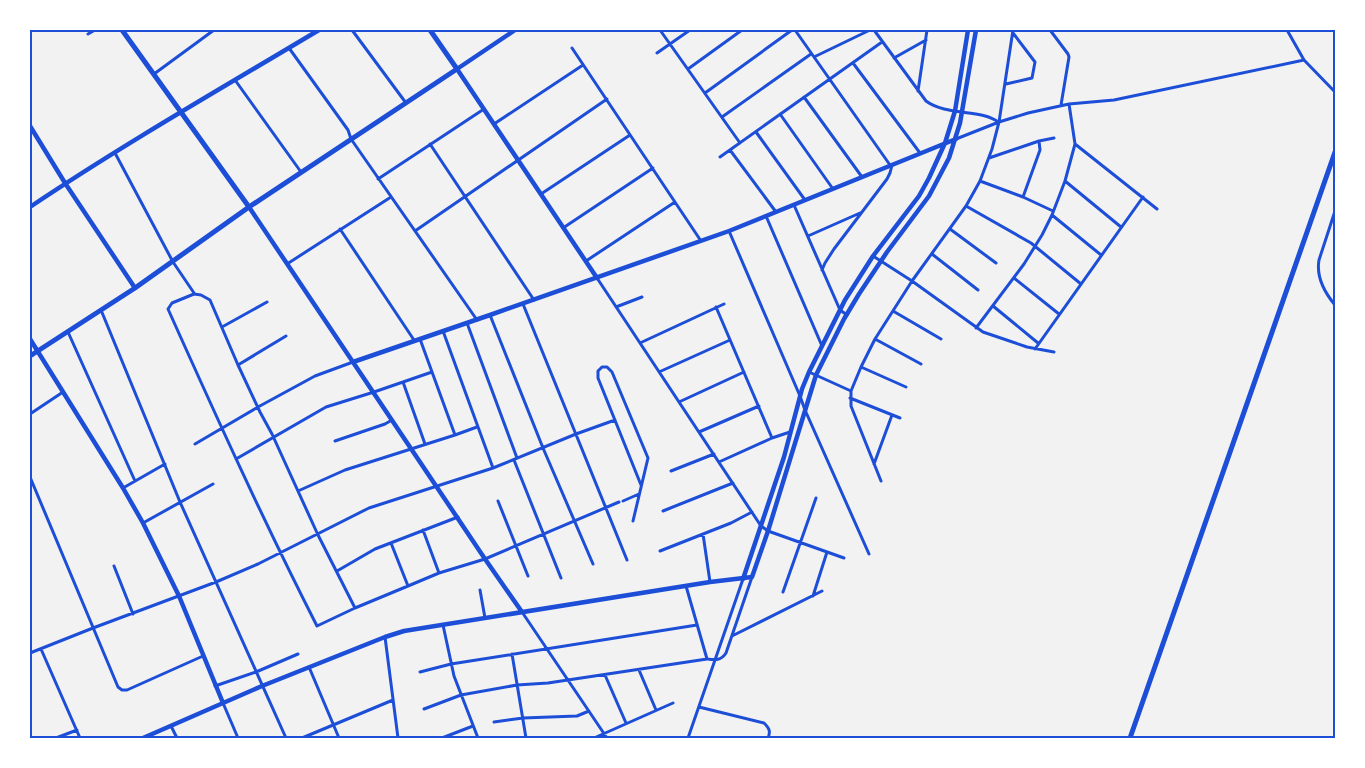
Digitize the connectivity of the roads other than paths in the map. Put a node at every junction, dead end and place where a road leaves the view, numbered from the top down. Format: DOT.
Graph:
graph roads {
  1 [pos="94,30"];
  2 [pos="123,30"];
  3 [pos="214,30"];
  4 [pos="319,30"];
  5 [pos="352,30"];
  6 [pos="430,30"];
  7 [pos="515,30"];
  8 [pos="660,30"];
  9 [pos="690,30"];
  10 [pos="742,30"];
  11 [pos="794,30"];
  12 [pos="870,30"];
  13 [pos="874,30"];
  14 [pos="927,30"];
  15 [pos="968,30"];
  16 [pos="976,30"];
  17 [pos="1050,30"];
  18 [pos="1287,30"];
  19 [pos="1013,32"];
  20 [pos="88,34"];
  21 [pos="926,40"];
  22 [pos="882,42"];
  23 [pos="670,44"];
  24 [pos="289,48"];
  25 [pos="572,48"];
  26 [pos="658,53"];
  27 [pos="811,54"];
  28 [pos="814,58"];
  29 [pos="894,58"];
  30 [pos="1304,60"];
  31 [pos="853,62"];
  32 [pos="583,64"];
  33 [pos="457,69"];
  34 [pos="688,69"];
  35 [pos="153,74"];
  36 [pos="830,79"];
  37 [pos="235,80"];
  38 [pos="1006,84"];
  39 [pos="918,92"];
  40 [pos="1335,92"];
  41 [pos="705,93"];
  42 [pos="804,97"];
  43 [pos="607,99"];
  44 [pos="406,102"];
  45 [pos="1069,104"];
  46 [pos="1061,106"];
  47 [pos="484,109"];
  48 [pos="955,111"];
  49 [pos="181,112"];
  50 [pos="962,112"];
  51 [pos="780,114"];
  52 [pos="722,117"];
  53 [pos="999,122"];
  54 [pos="494,124"];
  55 [pos="30,126"];
  56 [pos="756,132"];
  57 [pos="630,134"];
  58 [pos="1054,138"];
  59 [pos="351,139"];
  60 [pos="956,139"];
  61 [pos="1039,141"];
  62 [pos="740,143"];
  63 [pos="945,143"];
  64 [pos="430,144"];
  65 [pos="1075,144"];
  66 [pos="730,150"];
  67 [pos="1335,152"];
  68 [pos="114,153"];
  69 [pos="920,154"];
  70 [pos="720,157"];
  71 [pos="988,158"];
  72 [pos="518,160"];
  73 [pos="892,165"];
  74 [pos="653,168"];
  75 [pos="301,172"];
  76 [pos="862,177"];
  77 [pos="378,179"];
  78 [pos="980,181"];
  79 [pos="1065,181"];
  80 [pos="66,183"];
  81 [pos="833,188"];
  82 [pos="541,194"];
  83 [pos="391,197"];
  84 [pos="466,197"];
  85 [pos="1023,197"];
  86 [pos="1143,198"];
  87 [pos="805,200"];
  88 [pos="675,202"];
  89 [pos="794,205"];
  90 [pos="966,206"];
  91 [pos="30,207"];
  92 [pos="249,207"];
  93 [pos="1157,209"];
  94 [pos="1335,211"];
  95 [pos="776,212"];
  96 [pos="861,213"];
  97 [pos="1053,213"];
  98 [pos="766,216"];
  99 [pos="1121,227"];
  100 [pos="563,228"];
  101 [pos="340,229"];
  102 [pos="950,229"];
  103 [pos="415,231"];
  104 [pos="729,231"];
  105 [pos="808,236"];
  106 [pos="701,241"];
  107 [pos="1035,247"];
  108 [pos="932,254"];
  109 [pos="873,256"];
  110 [pos="1101,256"];
  111 [pos="586,261"];
  112 [pos="880,261"];
  113 [pos="173,262"];
  114 [pos="996,263"];
  115 [pos="287,264"];
  116 [pos="822,270"];
  117 [pos="596,278"];
  118 [pos="1014,278"];
  119 [pos="912,281"];
  120 [pos="1081,284"];
  121 [pos="135,288"];
  122 [pos="978,290"];
  123 [pos="194,294"];
  124 [pos="642,297"];
  125 [pos="534,300"];
  126 [pos="267,302"];
  127 [pos="523,304"];
  128 [pos="724,304"];
  129 [pos="1335,305"];
  130 [pos="993,306"];
  131 [pos="616,307"];
  132 [pos="716,307"];
  133 [pos="102,310"];
  134 [pos="840,310"];
  135 [pos="893,311"];
  136 [pos="1059,314"];
  137 [pos="490,315"];
  138 [pos="847,315"];
  139 [pos="477,320"];
  140 [pos="467,323"];
  141 [pos="222,327"];
  142 [pos="976,328"];
  143 [pos="443,331"];
  144 [pos="68,332"];
  145 [pos="286,336"];
  146 [pos="420,338"];
  147 [pos="30,339"];
  148 [pos="875,339"];
  149 [pos="941,339"];
  150 [pos="414,340"];
  151 [pos="730,340"];
  152 [pos="640,343"];
  153 [pos="1038,343"];
  154 [pos="822,346"];
  155 [pos="1035,348"];
  156 [pos="38,351"];
  157 [pos="1054,352"];
  158 [pos="30,356"];
  159 [pos="353,362"];
  160 [pos="921,364"];
  161 [pos="238,365"];
  162 [pos="861,367"];
  163 [pos="432,372"];
  164 [pos="659,372"];
  165 [pos="744,372"];
  166 [pos="809,372"];
  167 [pos="816,376"];
  168 [pos="403,382"];
  169 [pos="906,387"];
  170 [pos="851,391"];
  171 [pos="63,392"];
  172 [pos="374,392"];
  173 [pos="800,396"];
  174 [pos="850,398"];
  175 [pos="679,402"];
  176 [pos="758,406"];
  177 [pos="258,407"];
  178 [pos="805,410"];
  179 [pos="30,414"];
  180 [pos="892,414"];
  181 [pos="900,418"];
  182 [pos="392,420"];
  183 [pos="615,420"];
  184 [pos="477,426"];
  185 [pos="222,429"];
  186 [pos="699,432"];
  187 [pos="791,432"];
  188 [pos="576,434"];
  189 [pos="455,435"];
  190 [pos="273,437"];
  191 [pos="772,438"];
  192 [pos="335,441"];
  193 [pos="195,444"];
  194 [pos="425,444"];
  195 [pos="412,448"];
  196 [pos="543,448"];
  197 [pos="714,454"];
  198 [pos="236,459"];
  199 [pos="516,459"];
  200 [pos="719,462"];
  201 [pos="164,464"];
  202 [pos="874,464"];
  203 [pos="493,468"];
  204 [pos="671,471"];
  205 [pos="30,477"];
  206 [pos="135,481"];
  207 [pos="880,481"];
  208 [pos="733,483"];
  209 [pos="213,484"];
  210 [pos="641,485"];
  211 [pos="437,486"];
  212 [pos="123,488"];
  213 [pos="298,491"];
  214 [pos="639,494"];
  215 [pos="816,498"];
  216 [pos="498,501"];
  217 [pos="180,502"];
  218 [pos="605,508"];
  219 [pos="663,511"];
  220 [pos="752,512"];
  221 [pos="458,517"];
  222 [pos="574,521"];
  223 [pos="633,521"];
  224 [pos="143,523"];
  225 [pos="761,526"];
  226 [pos="423,530"];
  227 [pos="768,531"];
  228 [pos="318,534"];
  229 [pos="544,534"];
  230 [pos="703,534"];
  231 [pos="391,542"];
  232 [pos="800,543"];
  233 [pos="515,546"];
  234 [pos="660,551"];
  235 [pos="827,552"];
  236 [pos="280,554"];
  237 [pos="869,554"];
  238 [pos="844,558"];
  239 [pos="485,559"];
  240 [pos="628,560"];
  241 [pos="592,564"];
  242 [pos="114,566"];
  243 [pos="337,571"];
  244 [pos="440,574"];
  245 [pos="528,576"];
  246 [pos="752,577"];
  247 [pos="561,578"];
  248 [pos="743,578"];
  249 [pos="216,582"];
  250 [pos="710,582"];
  251 [pos="408,586"];
  252 [pos="686,586"];
  253 [pos="480,590"];
  254 [pos="822,591"];
  255 [pos="784,592"];
  256 [pos="179,596"];
  257 [pos="812,596"];
  258 [pos="355,608"];
  259 [pos="522,612"];
  260 [pos="133,614"];
  261 [pos="485,618"];
  262 [pos="443,625"];
  263 [pos="697,625"];
  264 [pos="93,628"];
  265 [pos="385,637"];
  266 [pos="732,637"];
  267 [pos="547,648"];
  268 [pos="41,649"];
  269 [pos="30,653"];
  270 [pos="298,654"];
  271 [pos="512,654"];
  272 [pos="203,656"];
  273 [pos="707,659"];
  274 [pos="715,660"];
  275 [pos="451,664"];
  276 [pos="309,667"];
  277 [pos="639,670"];
  278 [pos="256,672"];
  279 [pos="420,672"];
  280 [pos="605,675"];
  281 [pos="568,680"];
  282 [pos="517,685"];
  283 [pos="216,686"];
  284 [pos="262,686"];
  285 [pos="461,695"];
  286 [pos="393,700"];
  287 [pos="223,703"];
  288 [pos="673,703"];
  289 [pos="699,706"];
  290 [pos="424,709"];
  291 [pos="656,710"];
  292 [pos="589,711"];
  293 [pos="523,718"];
  294 [pos="494,722"];
  295 [pos="626,724"];
  296 [pos="333,725"];
  297 [pos="171,726"];
  298 [pos="473,726"];
  299 [pos="77,730"];
  300 [pos="604,734"];
  301 [pos="56,738"];
  302 [pos="80,738"];
  303 [pos="143,738"];
  304 [pos="177,738"];
  305 [pos="238,738"];
  306 [pos="286,738"];
  307 [pos="302,738"];
  308 [pos="339,738"];
  309 [pos="398,738"];
  310 [pos="442,738"];
  311 [pos="478,738"];
  312 [pos="526,738"];
  313 [pos="531,738"];
  314 [pos="535,738"];
  315 [pos="594,738"];
  316 [pos="607,738"];
  317 [pos="688,738"];
  318 [pos="768,738"];
  319 [pos="1130,738"];
  1 -- 20 [label="street"];
  2 -- 35 [label="main road"];
  3 -- 35 [label="street"];
  4 -- 24 [label="street"];
  5 -- 44 [label="street"];
  6 -- 33 [label="main road"];
  7 -- 33 [label="street"];
  8 -- 23 [label="street"];
  9 -- 23 [label="street"];
  10 -- 34 [label="street"];
  11 -- 27 [label="street"];
  11 -- 41 [label="street"];
  12 -- 28 [label="street"];
  13 -- 22 [label="street"];
  14 -- 21 [label="street"];
  15 -- 48 [label="street"];
  16 -- 50 [label="street"];
  17 -- 46 [label="street"];
  18 -- 30 [label="street"];
  19 -- 38 [label="street"];
  19 -- 38 [label="street"];
  21 -- 29 [label="street"];
  21 -- 39 [label="street"];
  22 -- 29 [label="street"];
  22 -- 31 [label="street"];
  23 -- 26 [label="street"];
  23 -- 34 [label="street"];
  24 -- 37 [label="street"];
  24 -- 59 [label="street"];
  25 -- 32 [label="street"];
  27 -- 28 [label="street"];
  27 -- 52 [label="street"];
  28 -- 36 [label="street"];
  29 -- 39 [label="street"];
  30 -- 40 [label="street"];
  30 -- 45 [label="street"];
  31 -- 36 [label="street"];
  31 -- 69 [label="street"];
  32 -- 43 [label="street"];
  32 -- 54 [label="street"];
  33 -- 44 [label="main road"];
  33 -- 47 [label="street"];
  34 -- 41 [label="street"];
  35 -- 49 [label="main road"];
  36 -- 42 [label="street"];
  36 -- 73 [label="street"];
  37 -- 49 [label="street"];
  37 -- 75 [label="street"];
  38 -- 53 [label="street"];
  39 -- 48 [label="street"];
  41 -- 52 [label="street"];
  42 -- 51 [label="street"];
  42 -- 76 [label="street"];
  43 -- 57 [label="street"];
  43 -- 72 [label="street"];
  44 -- 59 [label="main road"];
  45 -- 46 [label="street"];
  45 -- 65 [label="street"];
  46 -- 53 [label="street"];
  47 -- 54 [label="street"];
  47 -- 64 [label="street"];
  48 -- 50 [label="street"];
  48 -- 63 [label="street"];
  49 -- 68 [label="street"];
  49 -- 92 [label="main road"];
  50 -- 53 [label="street"];
  50 -- 60 [label="street"];
  51 -- 56 [label="street"];
  51 -- 81 [label="street"];
  52 -- 62 [label="street"];
  53 -- 60 [label="street"];
  53 -- 71 [label="street"];
  54 -- 72 [label="street"];
  55 -- 80 [label="street"];
  56 -- 62 [label="street"];
  56 -- 87 [label="street"];
  57 -- 74 [label="street"];
  57 -- 82 [label="street"];
  58 -- 61 [label="street"];
  59 -- 75 [label="main road"];
  59 -- 77 [label="street"];
  60 -- 63 [label="street"];
  60 -- 112 [label="street"];
  61 -- 71 [label="street"];
  61 -- 85 [label="street"];
  62 -- 66 [label="street"];
  63 -- 69 [label="street"];
  63 -- 109 [label="street"];
  64 -- 77 [label="street"];
  64 -- 84 [label="street"];
  65 -- 79 [label="street"];
  65 -- 86 [label="street"];
  66 -- 70 [label="street"];
  66 -- 95 [label="street"];
  67 -- 319 [label="main road"];
  68 -- 80 [label="street"];
  68 -- 113 [label="street"];
  69 -- 73 [label="street"];
  71 -- 78 [label="street"];
  72 -- 82 [label="street"];
  72 -- 84 [label="street"];
  73 -- 76 [label="street"];
  73 -- 96 [label="street"];
  74 -- 88 [label="street"];
  74 -- 100 [label="street"];
  75 -- 92 [label="main road"];
  76 -- 81 [label="street"];
  77 -- 83 [label="street"];
  78 -- 85 [label="street"];
  78 -- 90 [label="street"];
  79 -- 97 [label="street"];
  79 -- 99 [label="street"];
  80 -- 91 [label="street"];
  80 -- 121 [label="street"];
  81 -- 87 [label="street"];
  82 -- 100 [label="street"];
  83 -- 101 [label="street"];
  83 -- 103 [label="street"];
  84 -- 103 [label="street"];
  84 -- 125 [label="street"];
  85 -- 97 [label="street"];
  86 -- 93 [label="street"];
  86 -- 99 [label="street"];
  87 -- 89 [label="street"];
  88 -- 106 [label="street"];
  88 -- 111 [label="street"];
  89 -- 95 [label="street"];
  89 -- 105 [label="street"];
  90 -- 102 [label="street"];
  90 -- 107 [label="street"];
  92 -- 113 [label="main road"];
  92 -- 115 [label="street"];
  94 -- 129 [label="street"];
  95 -- 98 [label="street"];
  96 -- 105 [label="street"];
  96 -- 116 [label="street"];
  97 -- 107 [label="street"];
  97 -- 110 [label="street"];
  98 -- 104 [label="street"];
  98 -- 154 [label="street"];
  99 -- 110 [label="street"];
  100 -- 111 [label="street"];
  101 -- 115 [label="street"];
  101 -- 150 [label="street"];
  102 -- 108 [label="street"];
  102 -- 114 [label="street"];
  103 -- 139 [label="street"];
  104 -- 106 [label="street"];
  104 -- 173 [label="street"];
  105 -- 116 [label="street"];
  106 -- 117 [label="street"];
  107 -- 118 [label="street"];
  107 -- 120 [label="street"];
  108 -- 119 [label="street"];
  108 -- 122 [label="street"];
  109 -- 112 [label="street"];
  109 -- 134 [label="street"];
  110 -- 120 [label="street"];
  111 -- 117 [label="street"];
  112 -- 119 [label="street"];
  112 -- 138 [label="street"];
  113 -- 121 [label="main road"];
  113 -- 123 [label="street"];
  115 -- 159 [label="street"];
  116 -- 134 [label="street"];
  117 -- 125 [label="street"];
  117 -- 131 [label="street"];
  118 -- 130 [label="street"];
  118 -- 136 [label="street"];
  119 -- 135 [label="street"];
  119 -- 142 [label="street"];
  120 -- 136 [label="street"];
  121 -- 133 [label="main road"];
  123 -- 141 [label="street"];
  123 -- 185 [label="street"];
  124 -- 131 [label="street"];
  125 -- 127 [label="street"];
  126 -- 141 [label="street"];
  127 -- 137 [label="street"];
  127 -- 188 [label="street"];
  128 -- 132 [label="street"];
  130 -- 142 [label="street"];
  130 -- 153 [label="street"];
  131 -- 152 [label="street"];
  132 -- 151 [label="street"];
  132 -- 152 [label="street"];
  133 -- 144 [label="main road"];
  133 -- 201 [label="street"];
  134 -- 138 [label="street"];
  134 -- 154 [label="street"];
  135 -- 148 [label="street"];
  135 -- 149 [label="street"];
  136 -- 153 [label="street"];
  137 -- 139 [label="street"];
  137 -- 196 [label="street"];
  138 -- 167 [label="street"];
  139 -- 140 [label="street"];
  140 -- 143 [label="street"];
  140 -- 199 [label="street"];
  141 -- 161 [label="street"];
  142 -- 155 [label="street"];
  143 -- 146 [label="street"];
  143 -- 184 [label="street"];
  144 -- 156 [label="main road"];
  144 -- 206 [label="street"];
  145 -- 161 [label="street"];
  146 -- 150 [label="street"];
  146 -- 163 [label="street"];
  147 -- 156 [label="street"];
  148 -- 160 [label="street"];
  148 -- 162 [label="street"];
  150 -- 159 [label="street"];
  151 -- 164 [label="street"];
  151 -- 165 [label="street"];
  152 -- 164 [label="street"];
  153 -- 155 [label="street"];
  154 -- 166 [label="street"];
  155 -- 157 [label="street"];
  156 -- 158 [label="main road"];
  156 -- 171 [label="street"];
  159 -- 172 [label="street"];
  159 -- 177 [label="street"];
  161 -- 177 [label="street"];
  162 -- 169 [label="street"];
  162 -- 170 [label="street"];
  163 -- 168 [label="street"];
  163 -- 189 [label="street"];
  164 -- 175 [label="street"];
  165 -- 175 [label="street"];
  165 -- 176 [label="street"];
  166 -- 167 [label="street"];
  166 -- 173 [label="street"];
  167 -- 170 [label="street"];
  167 -- 178 [label="street"];
  168 -- 172 [label="street"];
  168 -- 194 [label="street"];
  170 -- 174 [label="street"];
  171 -- 179 [label="street"];
  171 -- 212 [label="street"];
  172 -- 182 [label="street"];
  172 -- 190 [label="street"];
  173 -- 178 [label="street"];
  173 -- 187 [label="street"];
  174 -- 180 [label="street"];
  174 -- 202 [label="street"];
  175 -- 186 [label="street"];
  176 -- 186 [label="street"];
  176 -- 191 [label="street"];
  177 -- 185 [label="street"];
  177 -- 190 [label="street"];
  178 -- 227 [label="street"];
  178 -- 237 [label="street"];
  180 -- 181 [label="street"];
  180 -- 202 [label="street"];
  182 -- 192 [label="street"];
  182 -- 195 [label="street"];
  183 -- 188 [label="street"];
  183 -- 210 [label="street"];
  183 -- 210 [label="street"];
  184 -- 189 [label="street"];
  184 -- 203 [label="street"];
  185 -- 193 [label="street"];
  185 -- 198 [label="street"];
  186 -- 197 [label="street"];
  187 -- 191 [label="street"];
  187 -- 225 [label="street"];
  188 -- 196 [label="street"];
  188 -- 218 [label="street"];
  189 -- 194 [label="street"];
  190 -- 198 [label="street"];
  190 -- 213 [label="street"];
  191 -- 200 [label="street"];
  194 -- 195 [label="street"];
  195 -- 211 [label="street"];
  195 -- 213 [label="street"];
  196 -- 199 [label="street"];
  196 -- 222 [label="street"];
  197 -- 200 [label="street"];
  197 -- 204 [label="street"];
  198 -- 236 [label="street"];
  199 -- 203 [label="street"];
  199 -- 229 [label="street"];
  200 -- 208 [label="street"];
  201 -- 206 [label="street"];
  201 -- 217 [label="street"];
  202 -- 207 [label="street"];
  203 -- 211 [label="street"];
  205 -- 264 [label="street"];
  206 -- 212 [label="street"];
  208 -- 219 [label="street"];
  208 -- 220 [label="street"];
  209 -- 217 [label="street"];
  210 -- 214 [label="street"];
  211 -- 221 [label="street"];
  211 -- 228 [label="street"];
  212 -- 224 [label="street"];
  213 -- 228 [label="street"];
  214 -- 218 [label="street"];
  214 -- 223 [label="street"];
  215 -- 232 [label="street"];
  216 -- 233 [label="street"];
  217 -- 224 [label="street"];
  217 -- 249 [label="street"];
  218 -- 222 [label="street"];
  218 -- 240 [label="street"];
  220 -- 225 [label="street"];
  220 -- 230 [label="street"];
  221 -- 226 [label="street"];
  221 -- 239 [label="street"];
  222 -- 229 [label="street"];
  222 -- 241 [label="street"];
  224 -- 256 [label="street"];
  225 -- 227 [label="street"];
  225 -- 248 [label="street"];
  226 -- 231 [label="street"];
  226 -- 244 [label="street"];
  227 -- 232 [label="street"];
  227 -- 246 [label="street"];
  228 -- 236 [label="street"];
  228 -- 243 [label="street"];
  229 -- 233 [label="street"];
  229 -- 247 [label="street"];
  230 -- 234 [label="street"];
  230 -- 250 [label="street"];
  231 -- 243 [label="street"];
  231 -- 251 [label="street"];
  232 -- 235 [label="street"];
  232 -- 255 [label="street"];
  233 -- 239 [label="street"];
  233 -- 245 [label="street"];
  235 -- 238 [label="street"];
  235 -- 257 [label="street"];
  236 -- 249 [label="street"];
  236 -- 258 [label="street"];
  239 -- 244 [label="street"];
  239 -- 259 [label="street"];
  242 -- 260 [label="street"];
  243 -- 258 [label="street"];
  244 -- 251 [label="street"];
  246 -- 248 [label="street"];
  246 -- 266 [label="street"];
  248 -- 250 [label="street"];
  248 -- 274 [label="street"];
  249 -- 256 [label="street"];
  249 -- 278 [label="street"];
  250 -- 252 [label="street"];
  251 -- 258 [label="street"];
  252 -- 259 [label="street"];
  252 -- 263 [label="street"];
  253 -- 261 [label="street"];
  254 -- 257 [label="street"];
  256 -- 260 [label="street"];
  256 -- 272 [label="street"];
  257 -- 266 [label="street"];
  259 -- 261 [label="street"];
  259 -- 267 [label="street"];
  260 -- 264 [label="street"];
  261 -- 262 [label="street"];
  262 -- 265 [label="street"];
  262 -- 275 [label="street"];
  263 -- 267 [label="street"];
  263 -- 273 [label="street"];
  264 -- 268 [label="street"];
  264 -- 272 [label="street"];
  265 -- 276 [label="street"];
  265 -- 286 [label="street"];
  266 -- 274 [label="street"];
  267 -- 271 [label="street"];
  267 -- 281 [label="street"];
  268 -- 269 [label="street"];
  268 -- 299 [label="street"];
  270 -- 278 [label="street"];
  271 -- 275 [label="street"];
  271 -- 282 [label="street"];
  272 -- 283 [label="street"];
  273 -- 274 [label="street"];
  273 -- 277 [label="street"];
  274 -- 289 [label="street"];
  275 -- 279 [label="street"];
  275 -- 285 [label="street"];
  276 -- 284 [label="street"];
  276 -- 296 [label="street"];
  277 -- 280 [label="street"];
  277 -- 291 [label="street"];
  278 -- 283 [label="street"];
  278 -- 284 [label="street"];
  280 -- 281 [label="street"];
  280 -- 295 [label="street"];
  281 -- 282 [label="street"];
  281 -- 292 [label="street"];
  282 -- 285 [label="street"];
  282 -- 293 [label="street"];
  283 -- 287 [label="street"];
  284 -- 287 [label="street"];
  284 -- 306 [label="street"];
  285 -- 290 [label="street"];
  285 -- 298 [label="street"];
  286 -- 296 [label="street"];
  286 -- 309 [label="street"];
  287 -- 297 [label="street"];
  287 -- 305 [label="street"];
  288 -- 291 [label="street"];
  289 -- 317 [label="street"];
  289 -- 318 [label="street"];
  291 -- 295 [label="street"];
  292 -- 293 [label="street"];
  292 -- 300 [label="street"];
  293 -- 294 [label="street"];
  293 -- 312 [label="street"];
  295 -- 300 [label="street"];
  296 -- 307 [label="street"];
  296 -- 308 [label="street"];
  297 -- 303 [label="street"];
  297 -- 304 [label="street"];
  298 -- 310 [label="street"];
  298 -- 311 [label="street"];
  299 -- 301 [label="street"];
  299 -- 302 [label="street"];
  300 -- 315 [label="street"];
  300 -- 316 [label="street"];
  313 -- 314 [label="street"];
}
